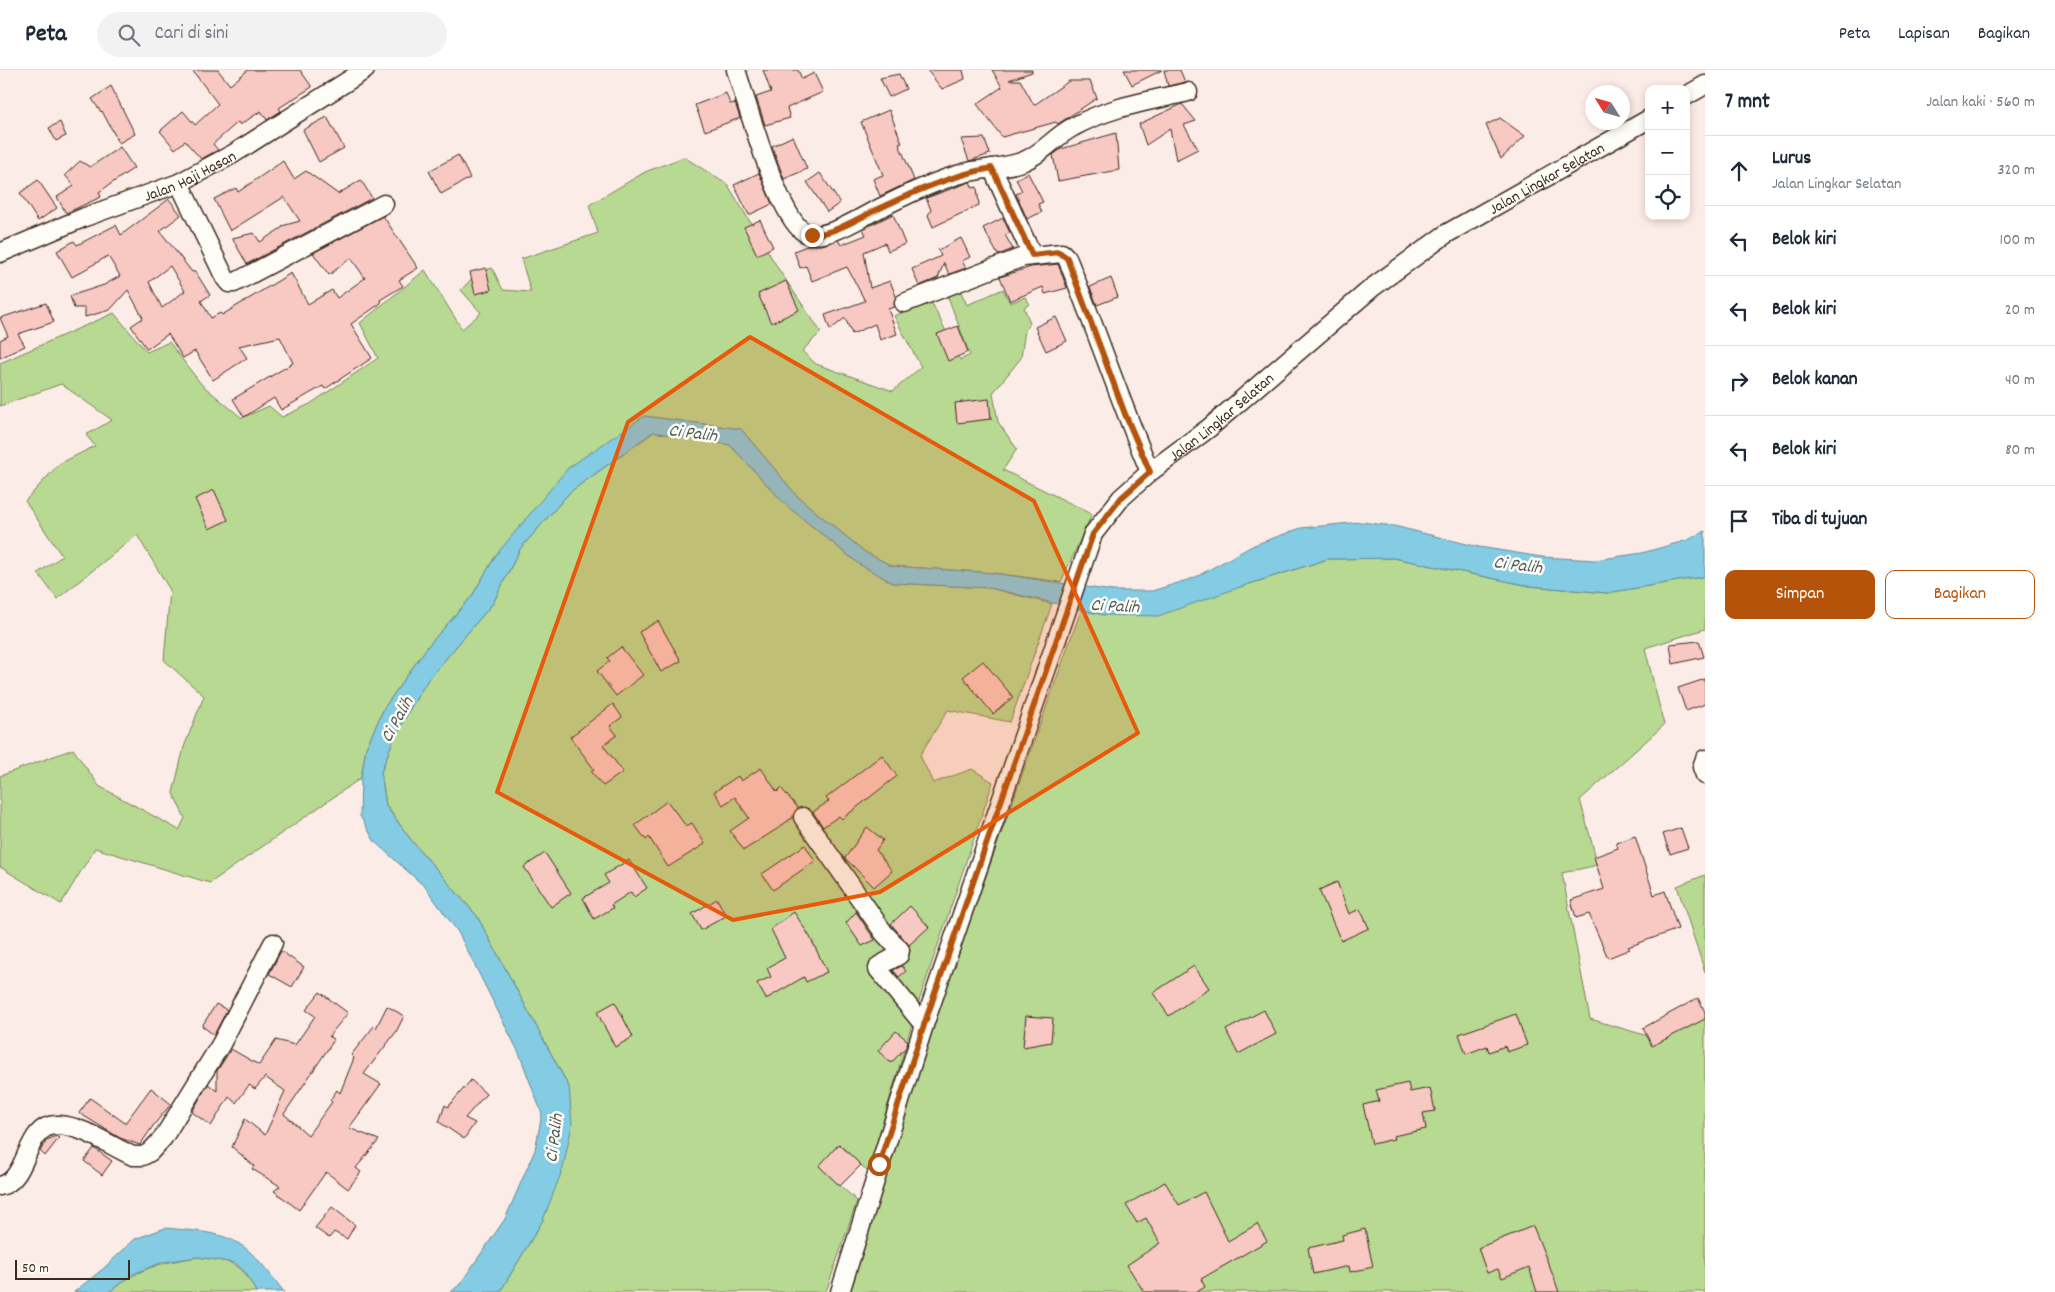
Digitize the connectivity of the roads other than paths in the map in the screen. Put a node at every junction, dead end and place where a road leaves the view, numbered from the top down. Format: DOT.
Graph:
graph roads {
  1 [pos="365,70"];
  2 [pos="736,70"];
  3 [pos="1705,85"];
  4 [pos="1188,92"];
  5 [pos="1690,94"];
  6 [pos="1645,121"];
  7 [pos="992,168"];
  8 [pos="179,183"];
  9 [pos="384,204"];
  10 [pos="0,253"];
  11 [pos="1032,255"];
  12 [pos="904,303"];
  13 [pos="1150,472"];
  14 [pos="1705,759"];
  15 [pos="1705,775"];
  16 [pos="803,817"];
  17 [pos="273,943"];
  18 [pos="924,1025"];
  19 [pos="0,1186"];
  20 [pos="840,1292"];
  1 -- 8 [label="street, Jalan Haji Hasan"];
  2 -- 7 [label="street"];
  3 -- 5 [label="street"];
  4 -- 7 [label="street"];
  6 -- 13 [label="street, Jalan Lingkar Selatan"];
  7 -- 11 [label="street"];
  8 -- 9 [label="street"];
  8 -- 10 [label="street, Jalan Haji Hasan"];
  11 -- 12 [label="street"];
  11 -- 13 [label="street"];
  13 -- 18 [label="street, Jalan Lingkar Selatan"];
  14 -- 15 [label="street"];
  16 -- 18 [label="street"];
  17 -- 19 [label="street"];
  18 -- 20 [label="street, Jalan Lingkar Selatan"];
}
